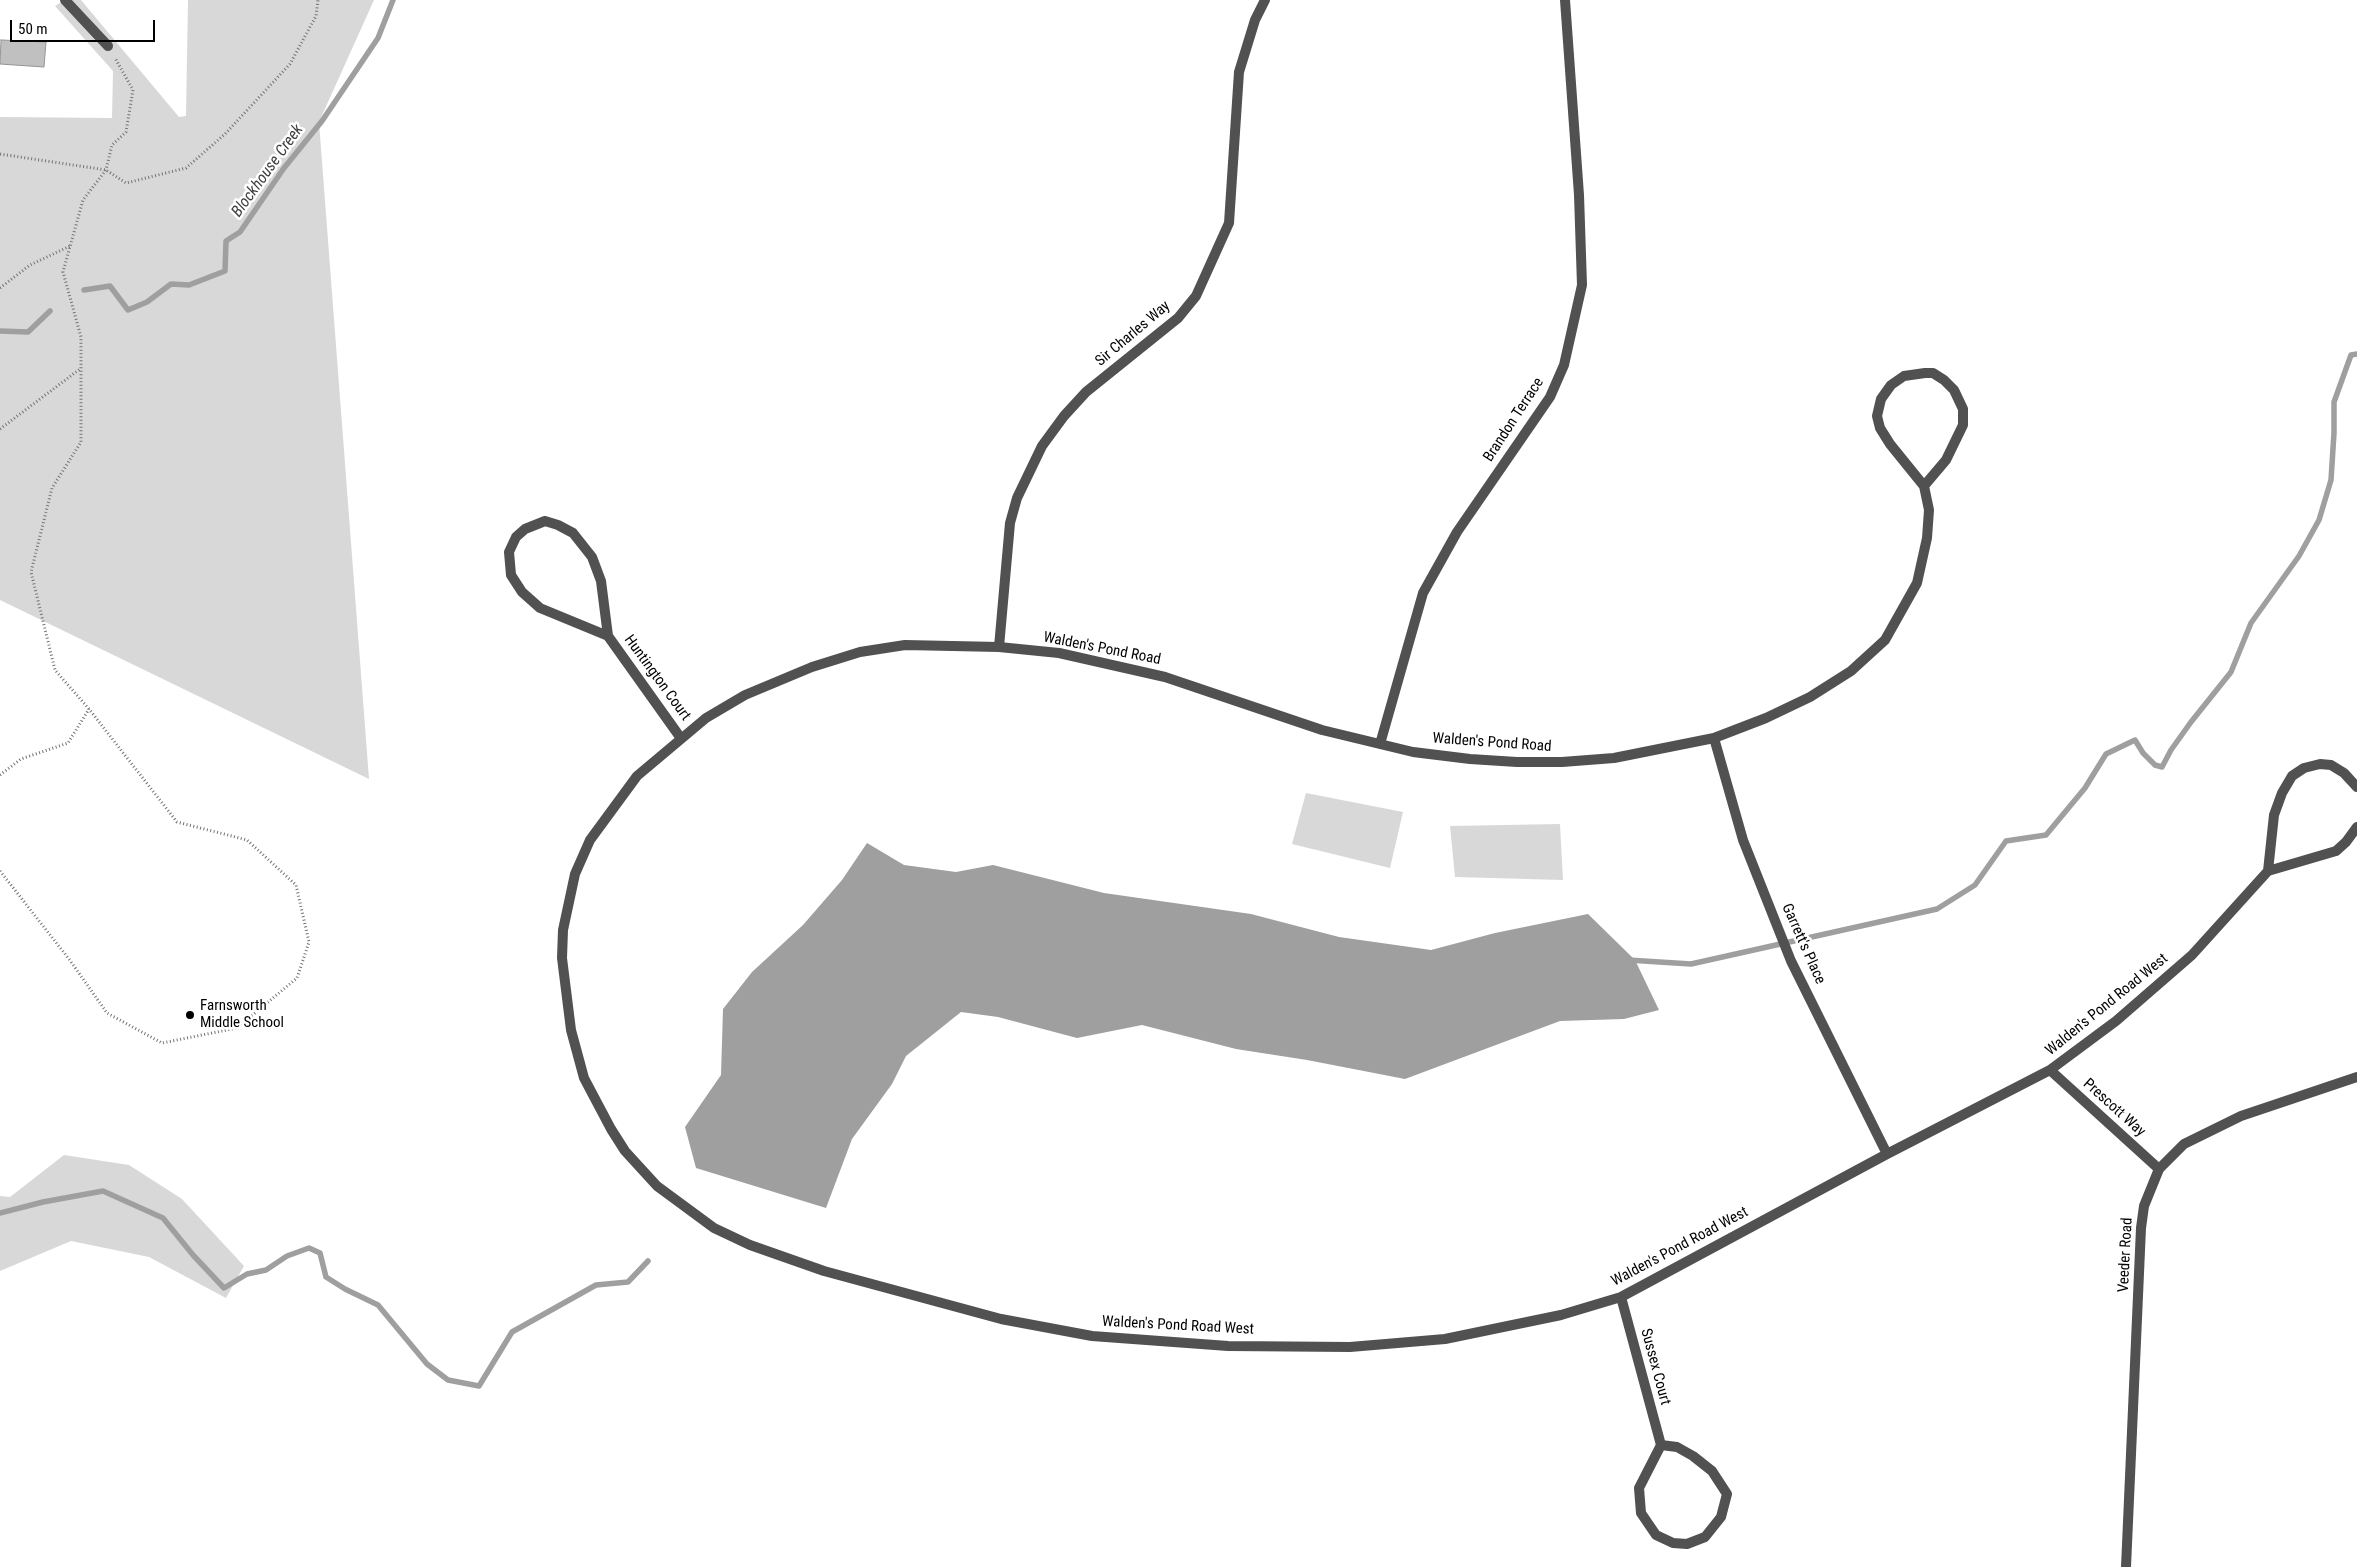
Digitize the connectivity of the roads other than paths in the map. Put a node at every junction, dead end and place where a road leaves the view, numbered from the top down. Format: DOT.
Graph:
graph roads {
  1 [pos="65,0"];
  2 [pos="1265,0"];
  3 [pos="1565,0"];
  4 [pos="108,46"];
  5 [pos="1924,486"];
  6 [pos="608,636"];
  7 [pos="999,647"];
  8 [pos="829,662"];
  9 [pos="680,737"];
  10 [pos="1714,738"];
  11 [pos="1380,744"];
  12 [pos="2357,788"];
  13 [pos="2357,827"];
  14 [pos="2268,871"];
  15 [pos="2050,1070"];
  16 [pos="2357,1077"];
  17 [pos="1887,1154"];
  18 [pos="2159,1169"];
  19 [pos="1621,1297"];
  20 [pos="1661,1445"];
  21 [pos="2126,1567"];
  1 -- 4 [label="street"];
  2 -- 7 [label="street, Sir Charles Way"];
  3 -- 11 [label="street, Brandon Terrace"];
  5 -- 5 [label="street, Walden's Pond Road"];
  5 -- 10 [label="street, Walden's Pond Road"];
  6 -- 6 [label="street, Huntington Court"];
  6 -- 9 [label="street, Huntington Court"];
  7 -- 8 [label="street, Walden's Pond Road"];
  7 -- 11 [label="street, Walden's Pond Road"];
  8 -- 9 [label="street, Walden's Pond Road West"];
  9 -- 19 [label="street, Walden's Pond Road West"];
  10 -- 11 [label="street, Walden's Pond Road"];
  10 -- 17 [label="street, Garrett's Place"];
  12 -- 14 [label="street"];
  13 -- 14 [label="street"];
  14 -- 15 [label="street, Walden's Pond Road West"];
  15 -- 17 [label="street, Walden's Pond Road West"];
  15 -- 18 [label="street, Prescott Way"];
  16 -- 18 [label="street, Veeder Road"];
  17 -- 19 [label="street, Walden's Pond Road West"];
  18 -- 21 [label="street, Veeder Road"];
  19 -- 20 [label="street, Sussex Court"];
  20 -- 20 [label="street"];
}
